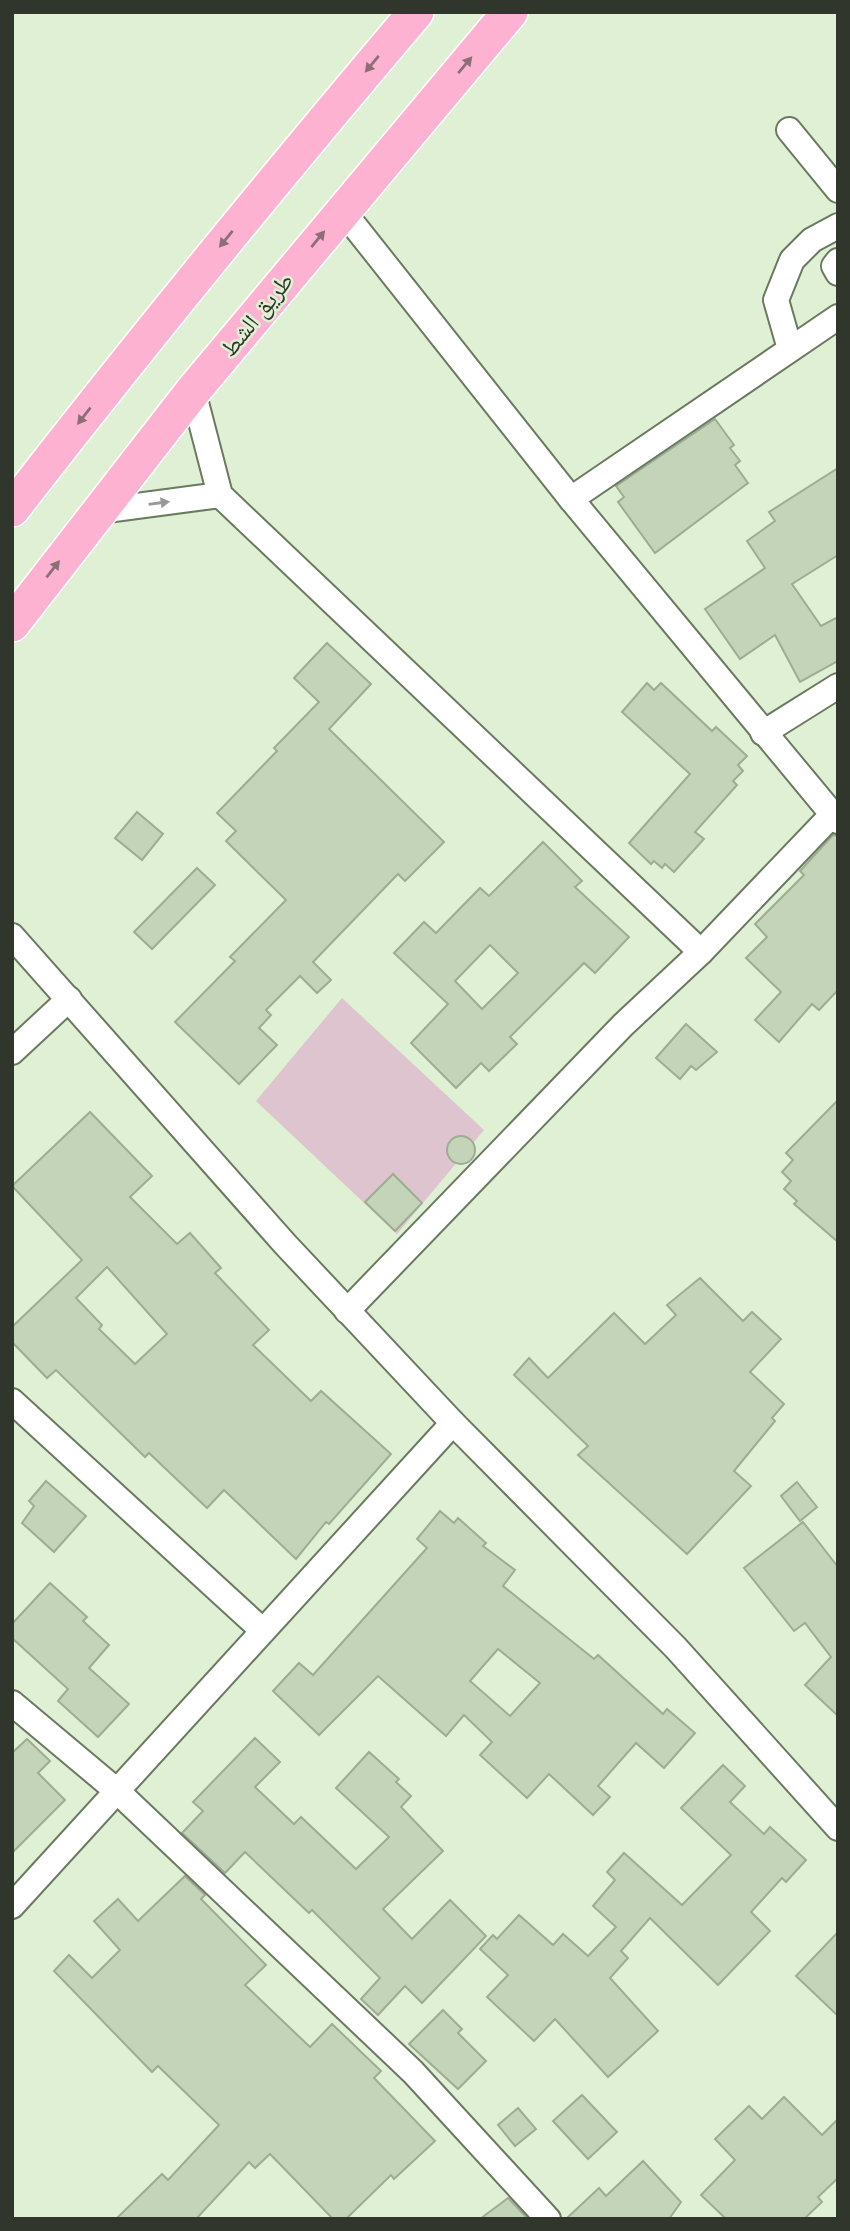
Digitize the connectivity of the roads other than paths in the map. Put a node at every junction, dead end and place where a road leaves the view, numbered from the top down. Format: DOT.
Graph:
graph roads {
  1 [pos="416,12"];
  2 [pos="510,12"];
  3 [pos="789,130"];
  4 [pos="838,190"];
  5 [pos="342,210"];
  6 [pos="838,226"];
  7 [pos="838,261"];
  8 [pos="838,273"];
  9 [pos="838,317"];
  10 [pos="790,349"];
  11 [pos="193,391"];
  12 [pos="220,495"];
  13 [pos="571,499"];
  14 [pos="12,509"];
  15 [pos="99,511"];
  16 [pos="12,624"];
  17 [pos="838,686"];
  18 [pos="763,733"];
  19 [pos="835,818"];
  20 [pos="12,936"];
  21 [pos="701,952"];
  22 [pos="69,999"];
  23 [pos="12,1052"];
  24 [pos="348,1311"];
  25 [pos="12,1401"];
  26 [pos="453,1423"];
  27 [pos="262,1630"];
  28 [pos="12,1703"];
  29 [pos="117,1791"];
  30 [pos="838,1828"];
  31 [pos="12,1906"];
  32 [pos="548,2219"];
  1 -- 14 [label="highway, one-way"];
  5 -- 2 [label="highway, طريق الشط, one-way"];
  3 -- 4 [label="street"];
  11 -- 5 [label="highway, طريق الشط, one-way"];
  5 -- 13 [label="street"];
  6 -- 10 [label="street"];
  7 -- 8 [label="street"];
  9 -- 10 [label="street"];
  10 -- 13 [label="street"];
  11 -- 12 [label="street"];
  11 -- 15 [label="highway, طريق الشط"];
  15 -- 12 [label="street, one-way"];
  12 -- 21 [label="street"];
  13 -- 18 [label="street"];
  16 -- 15 [label="highway, طريق الشط, one-way"];
  17 -- 18 [label="street"];
  18 -- 19 [label="street"];
  19 -- 21 [label="street"];
  20 -- 22 [label="street"];
  21 -- 24 [label="street"];
  22 -- 23 [label="street"];
  22 -- 24 [label="street"];
  24 -- 26 [label="street"];
  25 -- 27 [label="street"];
  26 -- 27 [label="street"];
  26 -- 30 [label="street"];
  27 -- 29 [label="street"];
  28 -- 29 [label="street"];
  29 -- 31 [label="street"];
  29 -- 32 [label="street"];
}
